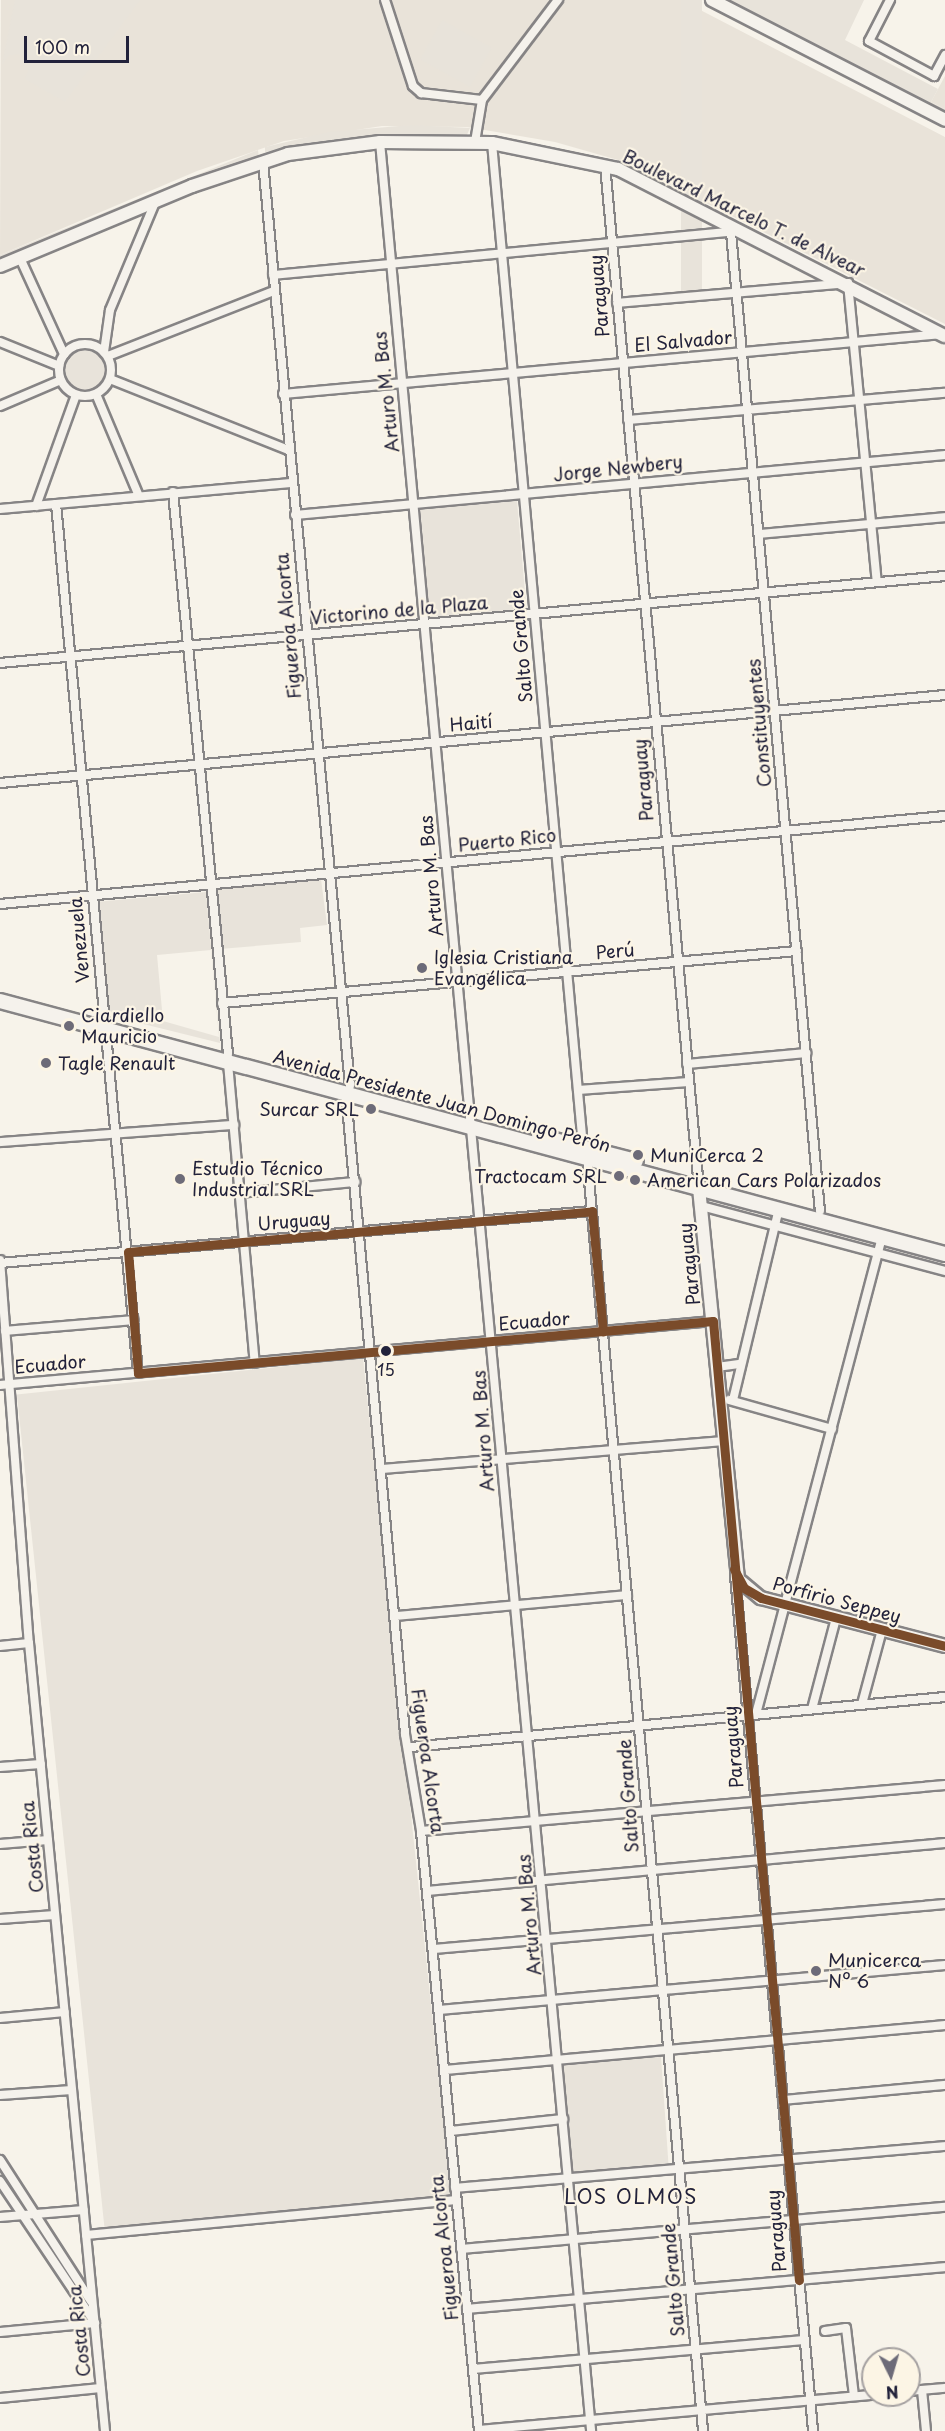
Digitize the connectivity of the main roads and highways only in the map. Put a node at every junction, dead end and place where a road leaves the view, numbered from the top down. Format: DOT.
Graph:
graph roads {
  1 [pos="712,0"];
  2 [pos="945,120"];
  3 [pos="0,266"];
  4 [pos="944,335"];
  5 [pos="0,993"];
  6 [pos="0,1001"];
  7 [pos="104,1026"];
  8 [pos="698,1183"];
  9 [pos="945,1244"];
  10 [pos="945,1254"];
  11 [pos="734,1569"];
  12 [pos="945,1647"];
  1 -- 2 [label="main road"];
  3 -- 4 [label="main road, Boulevard Marcelo T. de Alvear"];
  5 -- 7 [label="main road, Avenida Presidente Juan Domingo Perón"];
  6 -- 7 [label="main road, Avenida Presidente Juan Domingo Perón"];
  7 -- 8 [label="main road, Avenida Presidente Juan Domingo Perón"];
  8 -- 9 [label="main road, Avenida Presidente Juan Domingo Perón"];
  8 -- 10 [label="main road, Avenida Presidente Juan Domingo Perón"];
  8 -- 11 [label="main road, Paraguay"];
  11 -- 12 [label="main road, Porfirio Seppey"];
}
